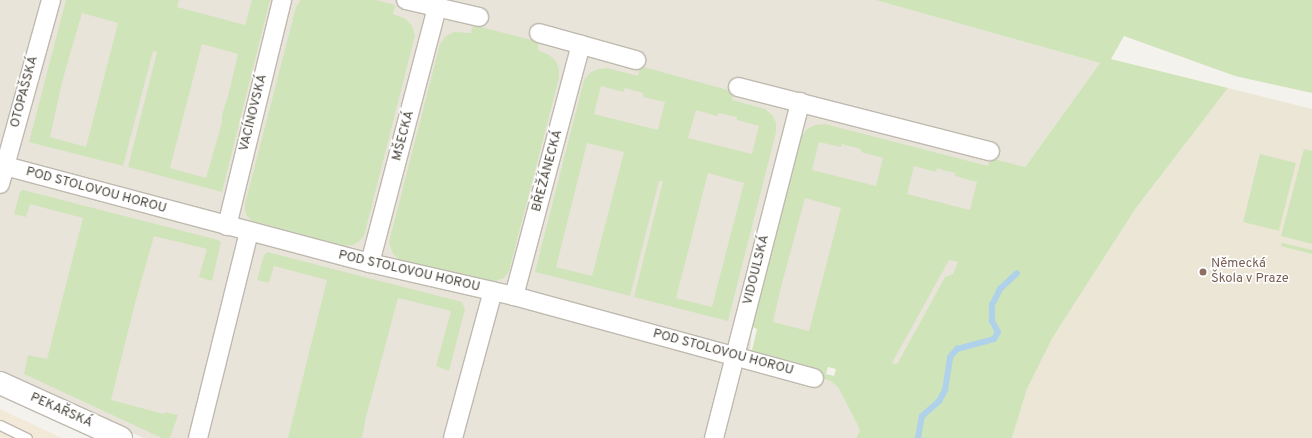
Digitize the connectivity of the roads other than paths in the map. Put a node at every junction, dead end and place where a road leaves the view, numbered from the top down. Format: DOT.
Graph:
graph roads {
  1 [pos="51,0"];
  2 [pos="282,0"];
  3 [pos="406,0"];
  4 [pos="437,8"];
  5 [pos="479,17"];
  6 [pos="538,33"];
  7 [pos="581,45"];
  8 [pos="636,60"];
  9 [pos="738,87"];
  10 [pos="800,102"];
  11 [pos="990,152"];
  12 [pos="5,166"];
  13 [pos="0,184"];
  14 [pos="227,226"];
  15 [pos="249,232"];
  16 [pos="370,263"];
  17 [pos="493,292"];
  18 [pos="514,296"];
  19 [pos="735,356"];
  20 [pos="814,378"];
  21 [pos="0,383"];
  22 [pos="0,426"];
  23 [pos="27,438"];
  24 [pos="121,438"];
  25 [pos="198,438"];
  26 [pos="453,438"];
  27 [pos="714,438"];
  1 -- 12 [label="street, OTOPAŠSKÁ"];
  2 -- 14 [label="street, VACÍNOVSKÁ"];
  3 -- 4 [label="street"];
  4 -- 5 [label="street"];
  4 -- 16 [label="street, MŠECKÁ"];
  6 -- 7 [label="street"];
  7 -- 8 [label="street"];
  7 -- 18 [label="street, BŘEŽÁNECKÁ"];
  9 -- 10 [label="street"];
  10 -- 11 [label="street"];
  10 -- 19 [label="street, VIDOULSKÁ"];
  12 -- 13 [label="street, OTOPAŠSKÁ"];
  12 -- 14 [label="street, POD STOLOVOU HOROU"];
  14 -- 15 [label="street, POD STOLOVOU HOROU"];
  15 -- 16 [label="street, POD STOLOVOU HOROU"];
  15 -- 25 [label="street"];
  16 -- 17 [label="street, POD STOLOVOU HOROU"];
  17 -- 18 [label="street, POD STOLOVOU HOROU"];
  17 -- 26 [label="street"];
  18 -- 19 [label="street, POD STOLOVOU HOROU"];
  19 -- 20 [label="street, POD STOLOVOU HOROU"];
  19 -- 27 [label="street, VIDOULSKÁ"];
  21 -- 24 [label="street, PEKAŘSKÁ"];
  22 -- 23 [label="lane"];
}
